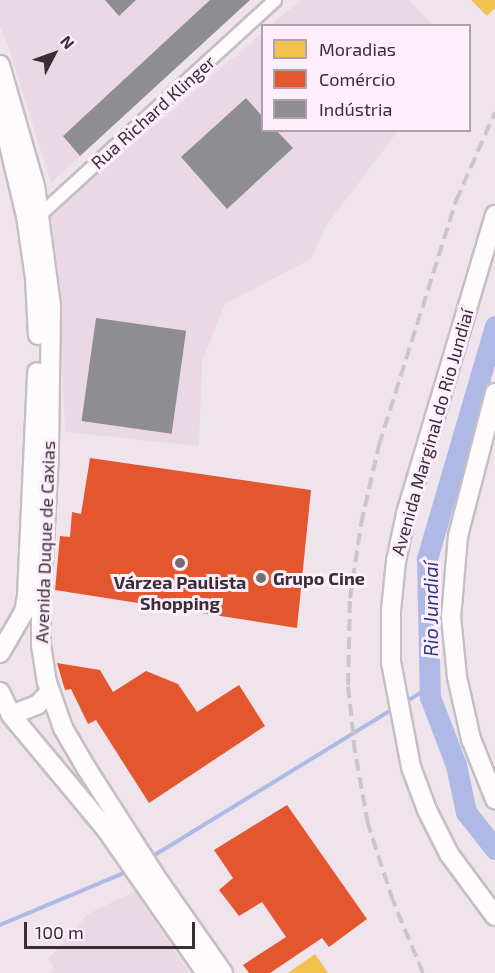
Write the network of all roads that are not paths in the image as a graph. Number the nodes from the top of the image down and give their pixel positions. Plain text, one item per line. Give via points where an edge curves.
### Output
1 (274, 0) edge
2 (0, 65) edge
3 (0, 107) edge
4 (33, 215) junction
5 (495, 215) edge
6 (495, 393) edge
7 (41, 645) junction
8 (4, 647) edge
9 (0, 692) edge
10 (50, 692) junction
11 (5, 715) edge
12 (495, 799) edge
13 (495, 916) edge
14 (206, 973) edge
15 (223, 973) edge

1 - 4 street, Rua Richard Klinger
2 - 4 main road, Avenida Duque de Caxias via 20,131
3 - 4 main road, Avenida Duque de Caxias
4 - 7 main road, Avenida Duque de Caxias via 51,306
4 - 8 main road, Avenida Duque de Caxias via 38,315 27,596 24,612
5 - 13 main road, Avenida Marginal do Rio Jundiaí via 406,514 391,610 391,662 411,767 449,854
6 - 12 main road via 458,536 452,617 457,677 471,739
7 - 8 main road via 20,637
7 - 10 main road, Avenida Duque de Caxias
9 - 11 main road
10 - 11 main road via 37,705
10 - 15 main road, Avenida Duque de Caxias via 63,728 87,769
11 - 14 main road via 106,829

